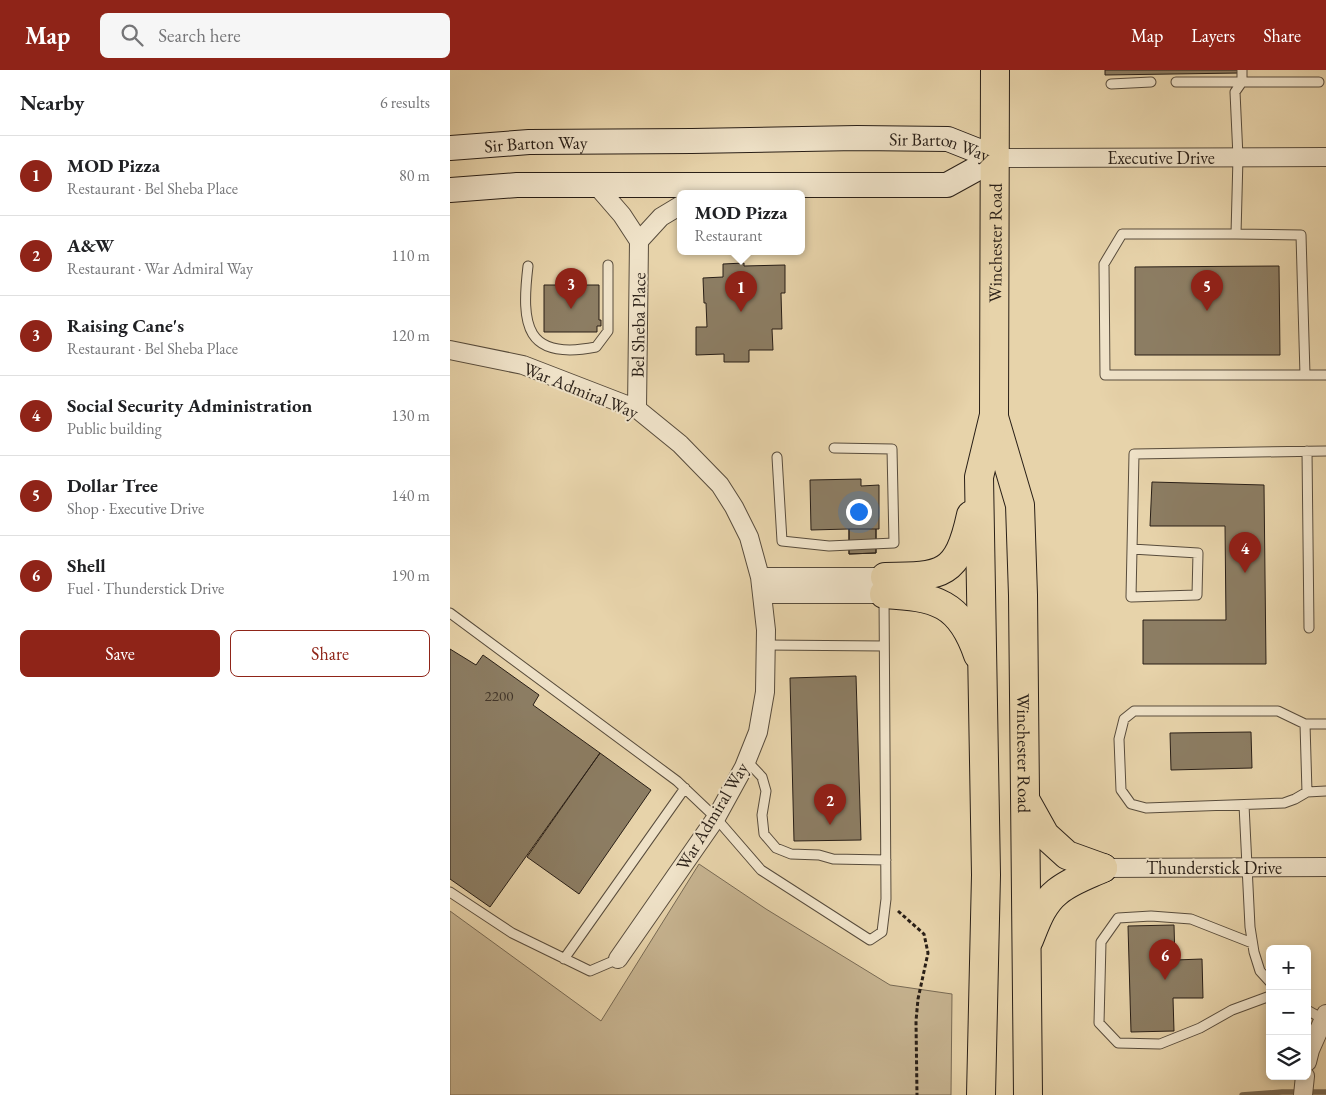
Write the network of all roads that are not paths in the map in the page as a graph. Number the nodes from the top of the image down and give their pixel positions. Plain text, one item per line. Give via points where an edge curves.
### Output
1 (995, 70) edge
2 (1242, 70) edge
3 (1151, 82) dead end
4 (1176, 82) dead end
5 (1242, 82) junction
6 (1319, 82) dead end
7 (1111, 84) dead end
8 (450, 148) edge
9 (1238, 157) junction
10 (1326, 157) edge
11 (996, 158) junction
12 (596, 185) junction
13 (707, 189) edge
14 (450, 190) edge
15 (677, 207) edge
16 (1236, 234) junction
17 (639, 241) junction
18 (528, 266) dead end
19 (608, 266) dead end
20 (450, 350) edge
21 (1305, 375) junction
22 (1326, 375) edge
23 (637, 409) junction
24 (994, 415) junction
25 (834, 448) dead end
26 (1307, 451) junction
27 (1326, 451) edge
28 (777, 457) dead end
29 (979, 477) junction
30 (1132, 549) junction
31 (761, 585) junction
32 (884, 586) junction
33 (450, 613) edge
34 (1309, 628) dead end
35 (766, 645) junction
36 (884, 646) junction
37 (982, 668) junction
38 (1305, 724) junction
39 (1326, 724) edge
40 (747, 761) junction
41 (684, 788) junction
42 (1326, 791) edge
43 (1307, 792) junction
44 (1024, 798) junction
45 (1244, 805) junction
46 (716, 818) junction
47 (886, 860) junction
48 (1326, 867) edge
49 (1103, 868) junction
50 (1246, 868) junction
51 (450, 892) edge
52 (1252, 943) junction
53 (1026, 947) junction
54 (564, 959) junction
55 (618, 959) joint
56 (1266, 978) edge
57 (1266, 997) edge
58 (1311, 1012) edge
59 (1325, 1017) edge
60 (1311, 1048) edge
61 (1305, 1080) edge
62 (981, 1095) edge
63 (1028, 1095) edge
64 (1303, 1095) edge

1 - 11 highway, Winchester Road
2 - 5 lane
3 - 7 lane
4 - 5 lane
5 - 6 lane
5 - 9 lane via 1235,92
8 - 11 main road, Sir Barton Way via 529,142 948,139
9 - 10 street, Executive Drive
9 - 11 street, Executive Drive
9 - 16 lane
11 - 13 main road, Sir Barton Way via 947,185
11 - 24 highway, Winchester Road
12 - 13 main road, Sir Barton Way
12 - 14 main road, Sir Barton Way via 517,185
12 - 17 street
15 - 17 street via 661,217
16 - 21 lane via 1301,235
16 - 21 lane via 1122,234 1104,264 1105,375
17 - 23 street, Bel Sheba Place
18 - 19 lane via 528,328 535,340 549,348 565,351 596,347 608,331
20 - 23 street, War Admiral Way via 524,365
21 - 22 lane
23 - 31 street, War Admiral Way via 680,444 720,485 749,537
24 - 29 highway, Winchester Road
24 - 44 highway, Winchester Road via 1020,505
25 - 28 lane via 892,449 894,543 829,546 782,541
26 - 27 lane
26 - 30 lane via 1134,454
26 - 34 lane
29 - 32 highway via 965,540 957,557 946,568 926,576
29 - 37 highway, Winchester Road
30 - 30 lane via 1131,597 1197,596 1198,553
31 - 32 street
31 - 35 street, War Admiral Way
32 - 36 lane
32 - 37 highway via 944,605 962,621 972,637
33 - 41 lane via 612,731
35 - 36 lane
35 - 40 street, War Admiral Way via 765,692 758,732
36 - 47 lane
37 - 62 highway, Winchester Road via 986,875
38 - 39 lane
38 - 43 lane
38 - 45 lane via 1278,711 1134,711 1124,718 1119,740 1121,790 1131,804 1146,808
40 - 46 street, War Admiral Way
40 - 47 lane via 762,777 766,791 762,815 764,834 776,848 791,854 833,859
41 - 46 lane
41 - 54 lane
42 - 43 lane
43 - 45 lane via 1284,803
44 - 49 highway via 1045,835 1067,855
44 - 53 highway, Winchester Road
45 - 50 lane
46 - 47 lane via 761,870 870,940 882,932
46 - 55 street, War Admiral Way
48 - 50 street, Thunderstick Drive
49 - 50 street, Thunderstick Drive
49 - 53 highway via 1056,892 1039,915
50 - 52 lane
51 - 54 lane, War Admiral Way via 512,933
52 - 56 lane via 1260,971
52 - 57 lane via 1191,919 1118,918 1101,942 1099,1023 1118,1043 1160,1044
53 - 63 highway, Winchester Road
54 - 55 lane, War Admiral Way via 590,971
58 - 59 lane
59 - 60 street
61 - 64 street

